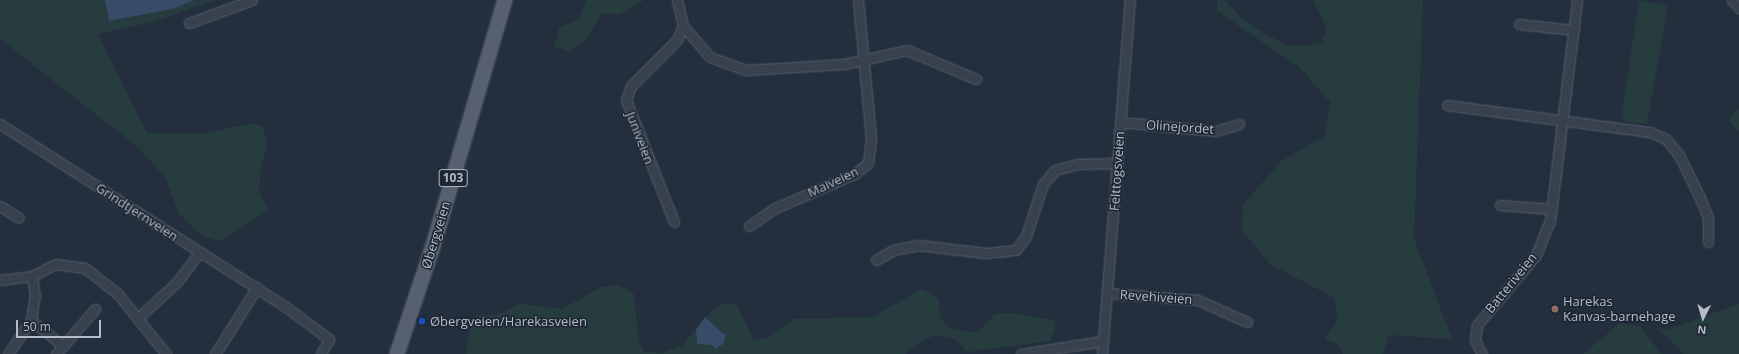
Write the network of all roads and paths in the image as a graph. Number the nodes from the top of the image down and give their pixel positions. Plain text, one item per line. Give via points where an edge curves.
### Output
1 (252, 0) edge
2 (506, 0) edge
3 (677, 0) edge
4 (858, 0) edge
5 (1130, 0) edge
6 (1577, 0) edge
7 (1732, 0) edge
8 (1739, 8) edge
9 (189, 24) dead end
10 (1519, 24) dead end
11 (683, 26) junction
12 (1574, 30) junction
13 (865, 60) junction
14 (976, 79) dead end
15 (1447, 105) dead end
16 (1563, 120) junction
17 (1120, 122) junction
18 (0, 124) edge
19 (1239, 124) dead end
20 (1118, 163) junction
21 (1500, 205) dead end
22 (0, 206) edge
23 (1552, 209) junction
24 (19, 218) dead end
25 (674, 222) dead end
26 (749, 226) dead end
27 (1708, 242) dead end
28 (200, 252) junction
29 (876, 260) dead end
30 (32, 276) junction
31 (0, 280) edge
32 (257, 288) junction
33 (1107, 293) junction
34 (95, 309) dead end
35 (139, 317) junction
36 (31, 320) junction
37 (1247, 322) dead end
38 (1103, 341) junction
39 (63, 346) junction
40 (8, 354) edge
41 (56, 354) edge
42 (166, 354) edge
43 (215, 354) edge
44 (321, 354) edge
45 (397, 354) edge
46 (1021, 354) edge
47 (1102, 354) edge
48 (1482, 354) edge

1 - 9 street
2 - 45 main road, Øbergveien / 103 via 433,246
3 - 11 street
4 - 13 street, Maiveien
5 - 17 street, Felttogsveien
6 - 12 street, Batteriveien
7 - 8 street
10 - 12 street
11 - 13 street via 710,57 739,69
11 - 25 street, Juniveien via 677,40 631,86 626,100
12 - 16 street, Batteriveien
13 - 14 street via 907,50
13 - 26 street, Maiveien via 871,148 868,163 856,173 773,209
15 - 16 street
16 - 23 street, Batteriveien
16 - 27 street via 1650,132 1669,142 1679,155 1708,217
17 - 19 street, Olinejordet via 1216,130
17 - 20 street, Felttogsveien
18 - 28 street, Grindtjernveien
20 - 29 street via 1077,164 1055,170 1043,184 1026,236 1016,250 986,254 918,244 893,250
20 - 33 street, Felttogsveien
21 - 23 street
22 - 24 street
23 - 48 street, Batteriveien via 1536,255 1477,325 1475,341
28 - 32 street, Grindtjernveien
28 - 35 street via 177,282
30 - 31 street
30 - 35 street via 56,264 85,268 103,280
30 - 36 street via 36,296
32 - 43 street
32 - 44 street, Grindtjernveien via 329,339
33 - 37 street, Revehiveien via 1198,300
33 - 38 street, Felttogsveien
34 - 39 street
35 - 42 street
36 - 39 street
36 - 40 street
38 - 46 street
38 - 47 street, Felttogsveien
39 - 41 street

